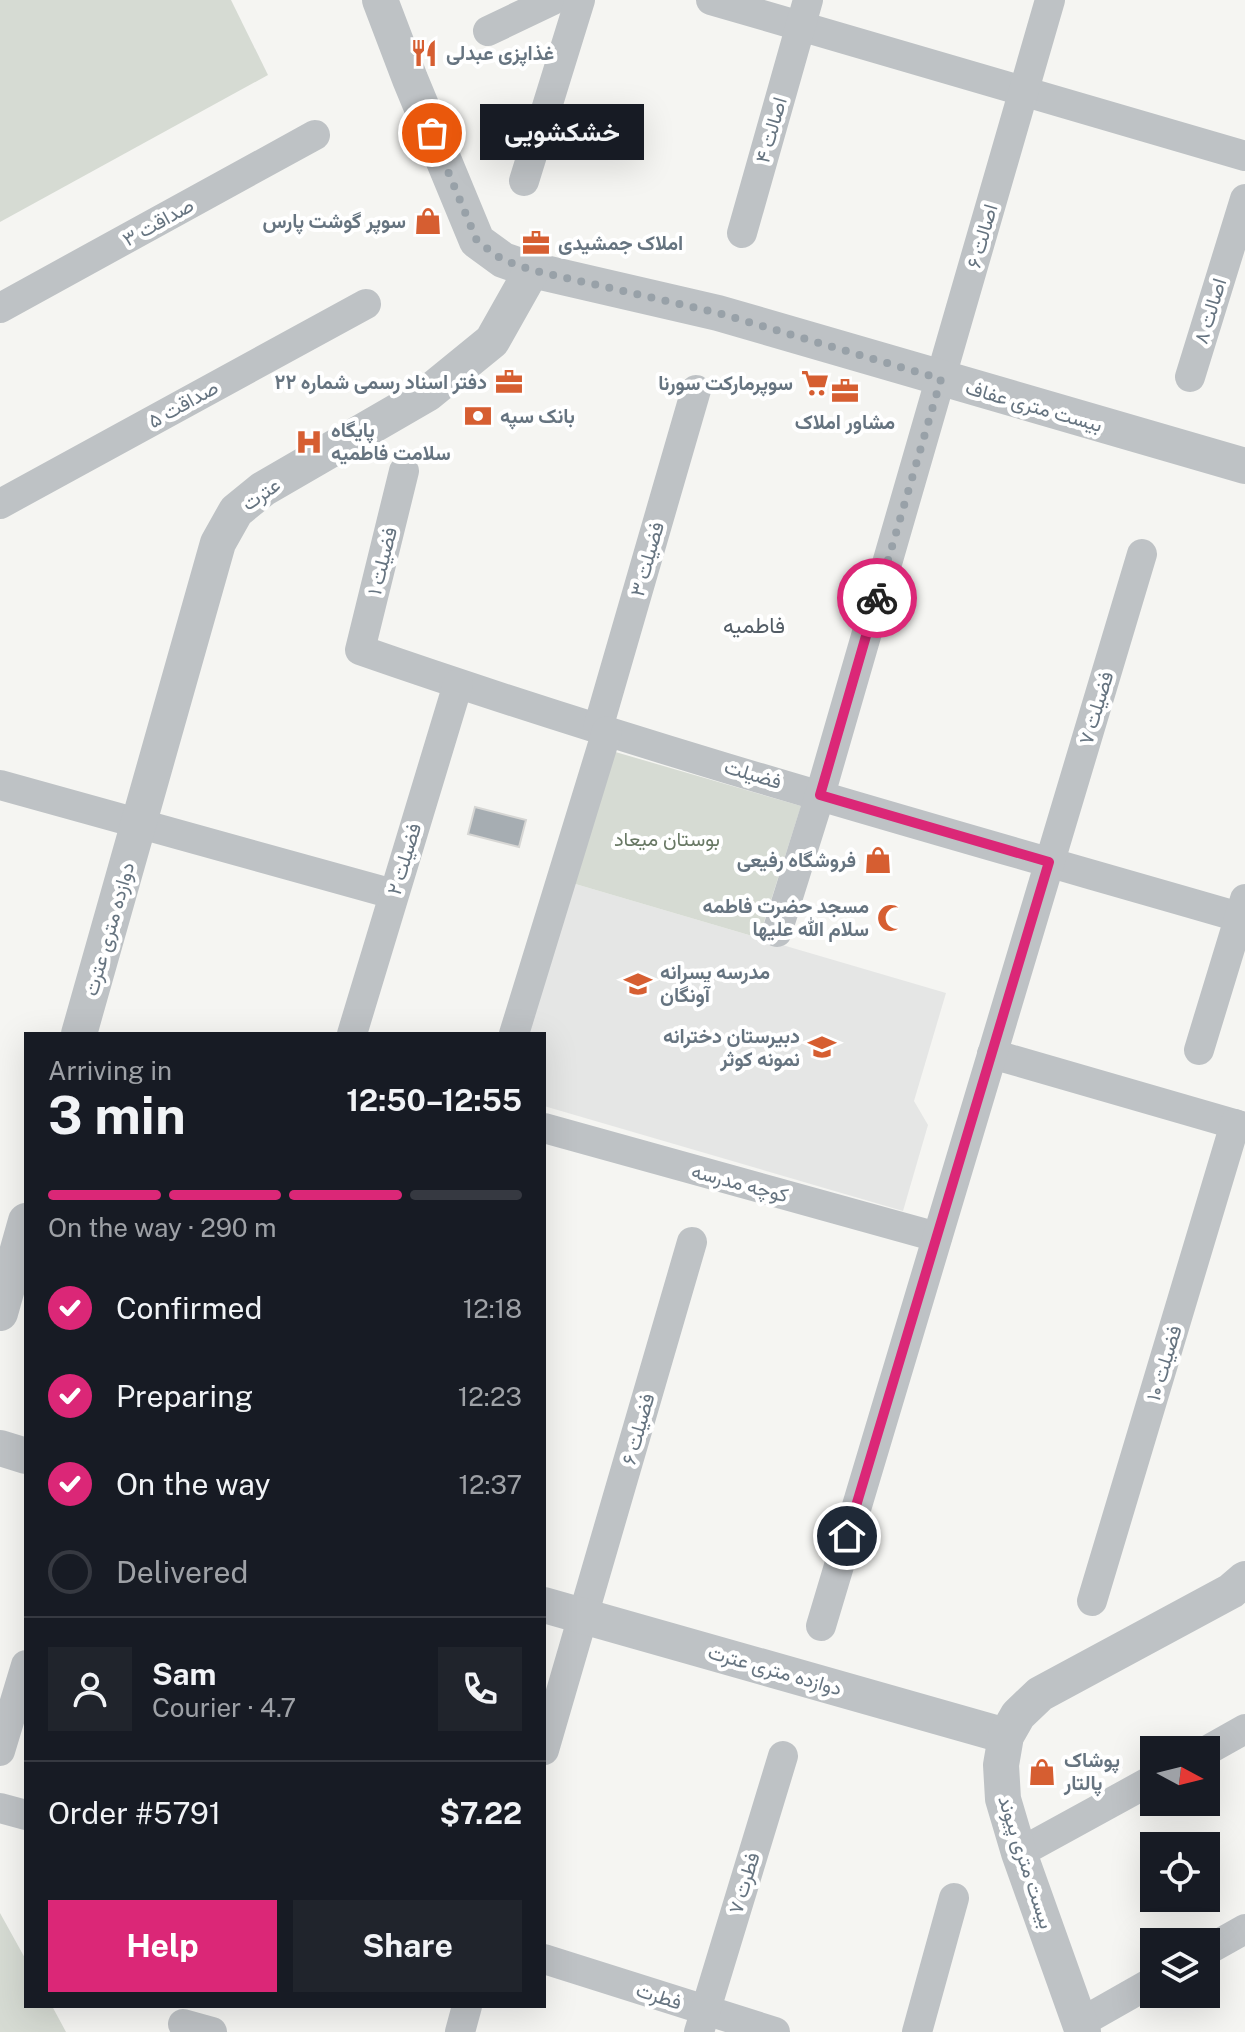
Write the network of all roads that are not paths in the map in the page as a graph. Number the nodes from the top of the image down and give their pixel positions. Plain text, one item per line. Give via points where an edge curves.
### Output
1 (380, 0) edge
2 (553, 0) edge
3 (580, 0) edge
4 (711, 0) edge
5 (1050, 0) edge
6 (805, 13) edge
7 (488, 31) dead end
8 (1023, 93) junction
9 (315, 135) dead end
10 (1245, 156) edge
11 (524, 181) dead end
12 (1245, 199) edge
13 (742, 233) dead end
14 (532, 270) junction
15 (366, 304) dead end
16 (0, 308) edge
17 (1190, 377) dead end
18 (941, 379) junction
19 (696, 390) dead end
20 (1245, 466) edge
21 (404, 471) dead end
22 (0, 504) edge
23 (1142, 554) dead end
24 (360, 650) joint
25 (458, 684) junction
26 (602, 729) junction
27 (0, 785) edge
28 (820, 795) junction
29 (138, 825) junction
30 (1049, 862) junction
31 (393, 894) junction
32 (1242, 907) edge
33 (777, 932) dead end
34 (80, 1032) edge
35 (353, 1032) edge
36 (515, 1032) edge
37 (1199, 1050) dead end
38 (992, 1054) junction
39 (1240, 1125) edge
40 (546, 1129) edge
41 (24, 1228) edge
42 (937, 1237) junction
43 (692, 1242) dead end
44 (0, 1313) edge
45 (0, 1448) edge
46 (24, 1455) edge
47 (1245, 1579) edge
48 (1092, 1601) dead end
49 (546, 1606) edge
50 (584, 1616) junction
51 (821, 1626) dead end
52 (24, 1672) edge
53 (1245, 1729) edge
54 (1006, 1736) junction
55 (546, 1743) edge
56 (1220, 1743) edge
57 (0, 1751) edge
58 (783, 1756) dead end
59 (1140, 1787) edge
60 (0, 1808) edge
61 (24, 1814) edge
62 (1019, 1853) junction
63 (954, 1898) dead end
64 (1245, 1929) edge
65 (1220, 1943) edge
66 (546, 1960) edge
67 (1140, 1990) edge
68 (466, 2008) edge
69 (184, 2021) edge
70 (702, 2021) edge
71 (1082, 2027) edge
72 (212, 2032) edge
73 (460, 2032) edge
74 (775, 2032) edge
75 (917, 2032) edge

1 - 14 street, بیست متری عفاف via 477,241 503,260
2 - 7 street
3 - 11 street
4 - 6 street
5 - 8 street, اصالت ۶
6 - 8 street
6 - 13 street, اصالت ۴
8 - 10 street
8 - 18 street, اصالت ۶
9 - 16 street, صداقت ۳
12 - 17 street, اصالت ۸
14 - 18 street, بیست متری عفاف via 718,313
14 - 29 street, عترت via 492,341 427,394 263,489 236,511 218,543
15 - 22 street, صداقت ۵
18 - 20 street, بیست متری عفاف
18 - 28 street, اصالت ۶
19 - 26 street, فضیلت ۳
21 - 24 street, فضیلت ۱
23 - 30 street, فضیلت ۷
24 - 25 street, فضیلت
25 - 26 street, فضیلت
25 - 31 street, فضیلت ۲
26 - 28 street, فضیلت
26 - 36 street, فضیلت ۳
27 - 29 street
28 - 30 street, فضیلت
28 - 33 street, اصالت ۶
29 - 31 street
29 - 34 street, دوازده متری عترت
30 - 32 street, فضیلت
30 - 38 street, فضیلت ۷
31 - 35 street, فضیلت ۲
32 - 37 street
38 - 39 street
38 - 42 street, فضیلت ۷
39 - 48 street, فضیلت ۱۰
40 - 42 street, کوچه مدرسه
41 - 44 street
42 - 51 street, فضیلت ۷
43 - 50 street, فضیلت ۶
45 - 46 street
47 - 54 street, بیست متری پیوند via 1040,1694
49 - 50 street, دوازده متری عترت
50 - 54 street, دوازده متری عترت
50 - 55 street, فضیلت ۶
52 - 57 street
53 - 56 street
54 - 62 street, بیست متری پیوند via 1003,1799
58 - 70 street, فطرت ۷
59 - 62 street
60 - 61 street
62 - 71 street, بیست متری پیوند
63 - 75 street
64 - 65 street
66 - 70 street, فطرت
67 - 71 street
68 - 73 street
69 - 72 street
70 - 74 street, فطرت

